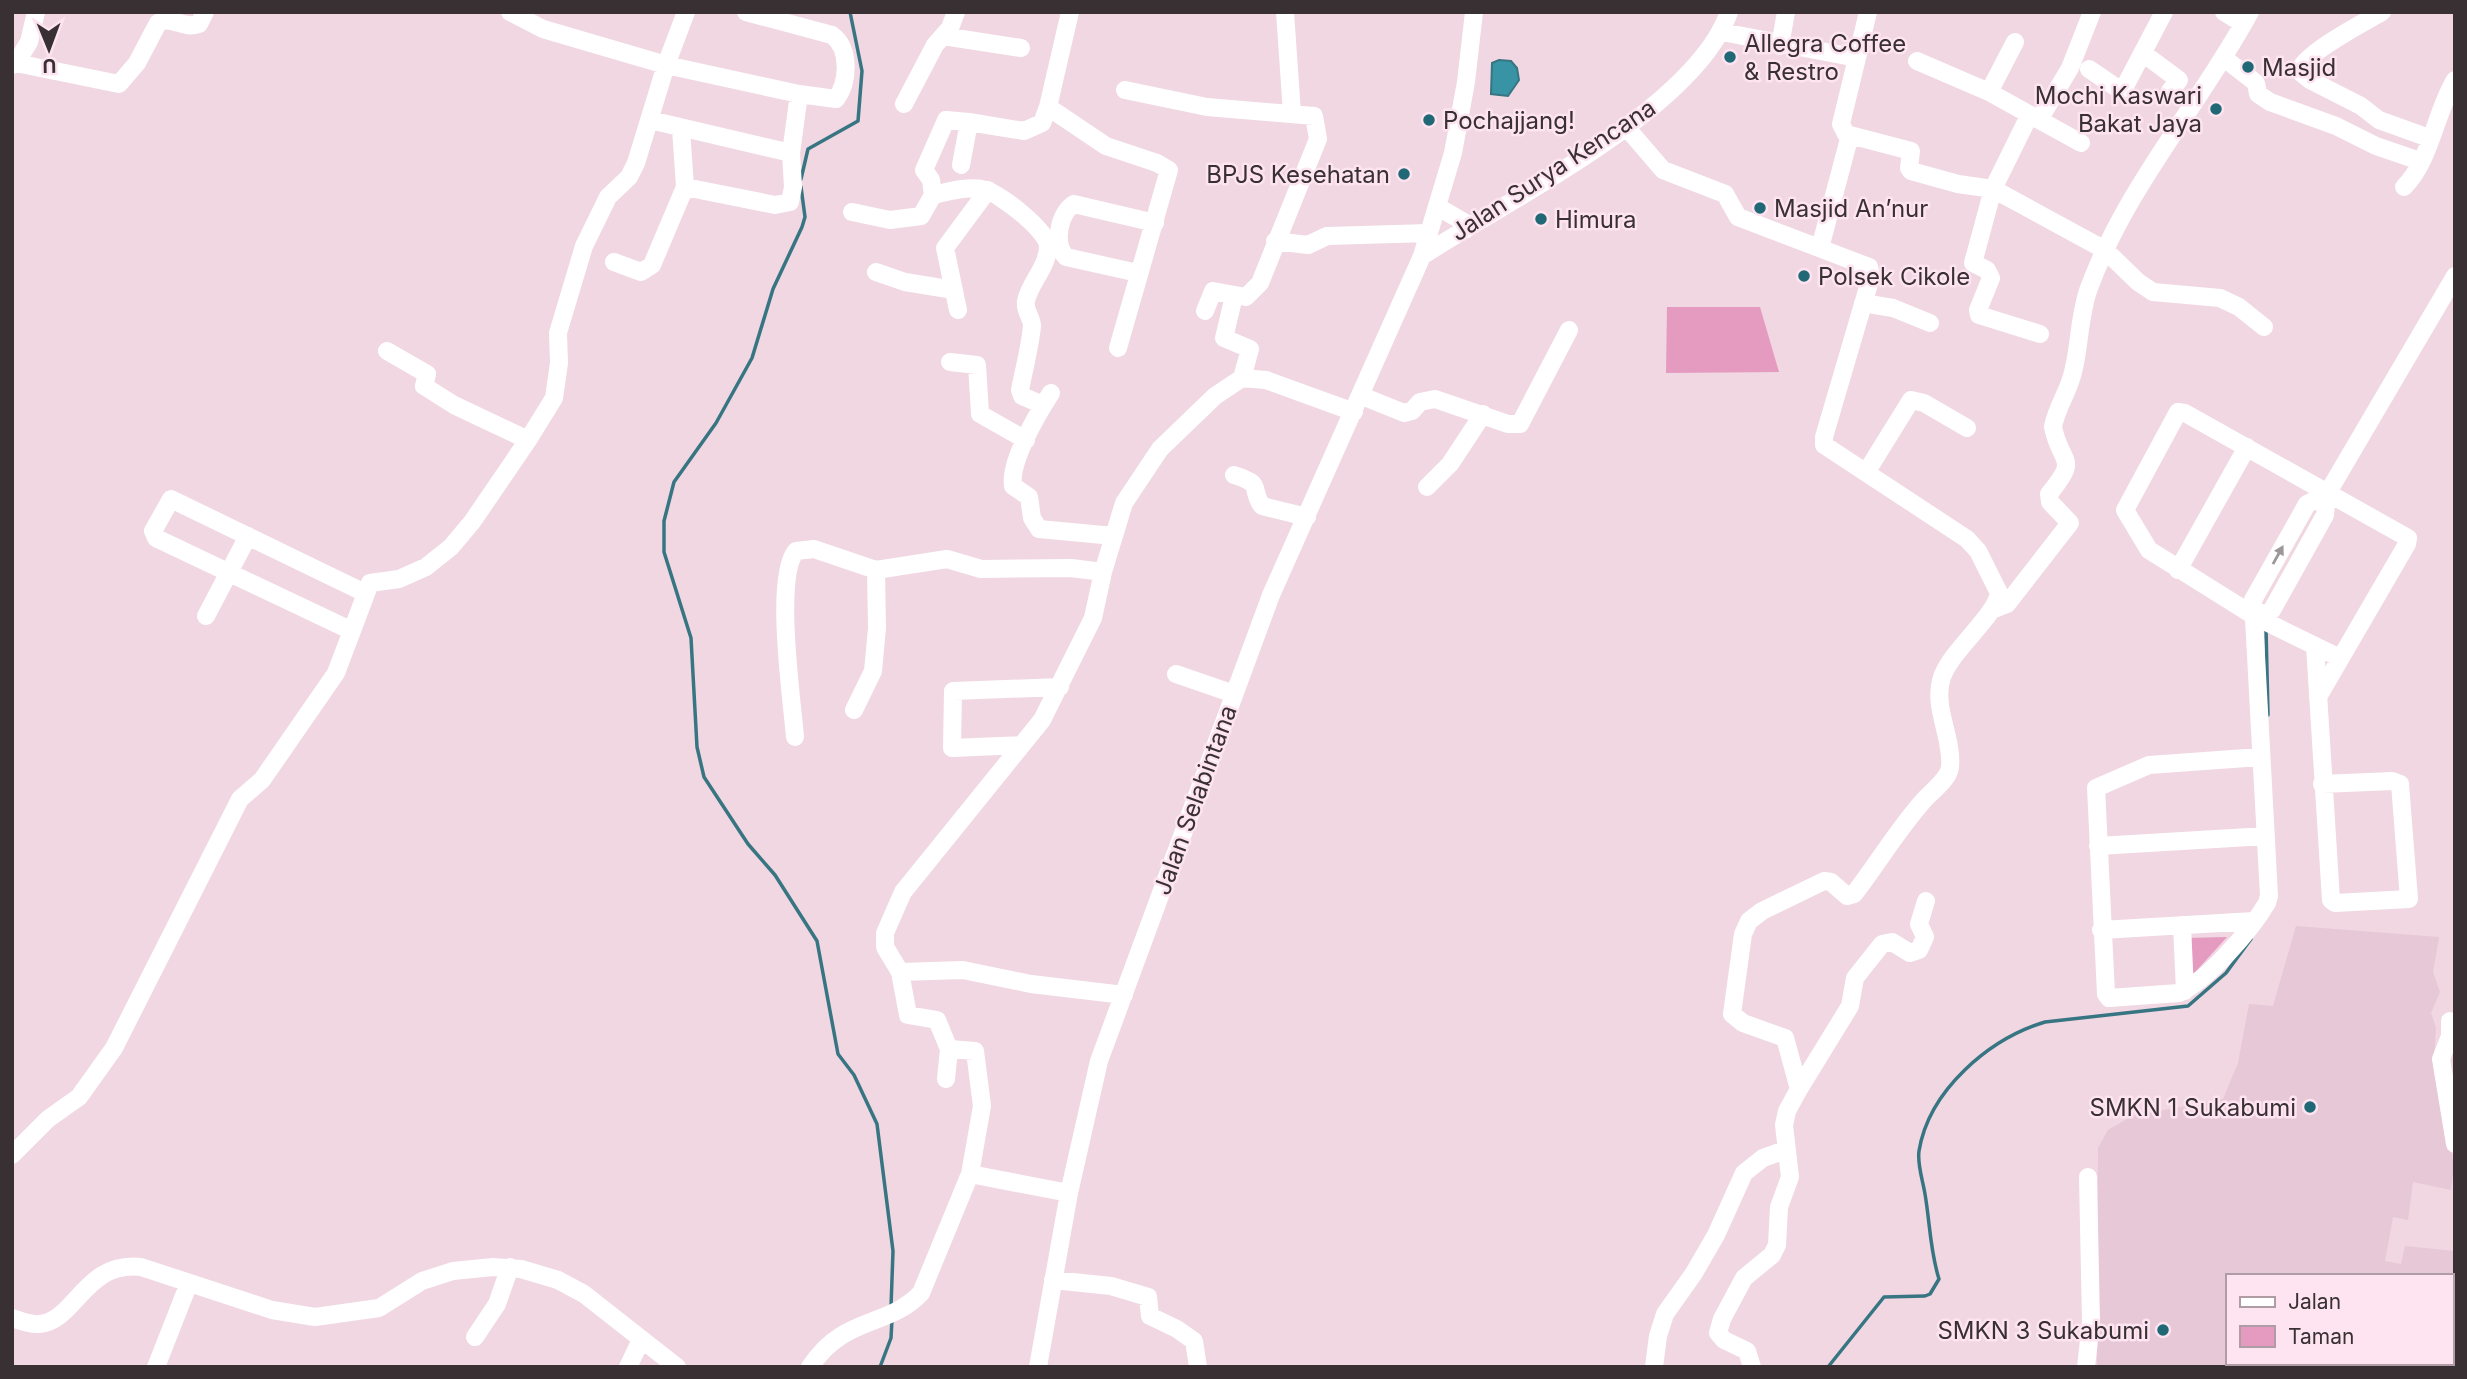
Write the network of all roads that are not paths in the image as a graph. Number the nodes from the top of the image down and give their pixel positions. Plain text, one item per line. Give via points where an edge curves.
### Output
1 (36, 12) edge
2 (205, 12) edge
3 (510, 12) edge
4 (686, 12) edge
5 (746, 12) edge
6 (956, 12) edge
7 (1070, 12) edge
8 (1285, 12) edge
9 (1474, 12) edge
10 (1729, 12) edge
11 (1786, 12) edge
12 (1868, 12) edge
13 (2092, 12) edge
14 (2164, 12) edge
15 (2224, 12) edge
16 (2382, 12) edge
17 (2246, 18) edge
18 (1722, 32) junction
19 (943, 36) junction
20 (2015, 43) dead end
21 (1780, 46) junction
22 (1021, 48) dead end
23 (2144, 54) junction
24 (1857, 58) junction
25 (2224, 58) junction
26 (1916, 61) dead end
27 (14, 64) edge
28 (666, 65) junction
29 (2089, 69) dead end
30 (2179, 80) dead end
31 (2455, 80) edge
32 (1125, 90) dead end
33 (1989, 92) junction
34 (799, 94) junction
35 (904, 104) dead end
36 (1048, 107) junction
37 (1292, 113) junction
38 (2034, 118) junction
39 (650, 120) junction
40 (969, 122) junction
41 (1626, 127) junction
42 (681, 129) junction
43 (1850, 135) junction
44 (2429, 138) junction
45 (2081, 143) dead end
46 (791, 153) junction
47 (2420, 161) junction
48 (961, 165) dead end
49 (685, 187) junction
50 (2404, 187) dead end
51 (1993, 189) junction
52 (988, 190) junction
53 (933, 195) junction
54 (1438, 207) junction
55 (852, 212) dead end
56 (1155, 223) junction
57 (1469, 225) junction
58 (1429, 233) junction
59 (1275, 241) junction
60 (1820, 248) junction
61 (2105, 250) junction
62 (1422, 256) junction
63 (614, 262) dead end
64 (876, 272) dead end
65 (1139, 273) junction
66 (2455, 276) edge
67 (954, 290) junction
68 (1234, 296) junction
69 (1863, 303) junction
70 (958, 310) dead end
71 (1205, 311) dead end
72 (1930, 323) dead end
73 (2264, 327) dead end
74 (1569, 330) dead end
75 (2040, 334) dead end
76 (1118, 348) dead end
77 (387, 351) dead end
78 (950, 362) dead end
79 (1242, 378) junction
80 (1358, 404) junction
81 (1483, 414) junction
82 (1968, 428) dead end
83 (528, 440) junction
84 (1026, 440) junction
85 (2247, 447) junction
86 (1867, 471) junction
87 (1234, 475) dead end
88 (1427, 487) dead end
89 (2327, 494) junction
90 (1307, 517) junction
91 (248, 536) junction
92 (1114, 537) junction
93 (2178, 569) junction
94 (876, 570) junction
95 (229, 572) junction
96 (1103, 572) junction
97 (365, 593) junction
98 (1989, 611) junction
99 (206, 615) dead end
100 (2256, 617) junction
101 (350, 631) junction
102 (2315, 646) junction
103 (2340, 658) junction
104 (1176, 674) dead end
105 (1060, 687) junction
106 (1234, 694) junction
107 (2318, 698) junction
108 (853, 710) dead end
109 (795, 737) dead end
110 (1022, 745) junction
111 (2260, 757) junction
112 (2322, 784) junction
113 (2266, 836) junction
114 (2098, 845) junction
115 (1926, 901) dead end
116 (2254, 921) junction
117 (2182, 925) junction
118 (2101, 930) junction
119 (900, 972) junction
120 (2185, 990) junction
121 (1124, 995) junction
122 (2451, 1021) dead end
123 (949, 1049) junction
124 (946, 1079) dead end
125 (2449, 1085) edge
126 (1799, 1089) junction
127 (2455, 1144) edge
128 (1785, 1150) junction
129 (12, 1155) edge
130 (970, 1174) junction
131 (2088, 1177) dead end
132 (1069, 1193) junction
133 (510, 1267) junction
134 (1053, 1280) junction
135 (189, 1283) junction
136 (12, 1318) edge
137 (475, 1337) dead end
138 (641, 1340) junction
139 (156, 1367) edge
140 (628, 1367) edge
141 (677, 1367) edge
142 (810, 1367) edge
143 (1038, 1367) edge
144 (1198, 1367) edge
145 (1654, 1367) edge
146 (1752, 1367) edge
147 (2086, 1367) edge

1 - 27 street via 29,41
2 - 27 street via 192,27 169,20 158,23 137,63 119,84
3 - 28 street via 543,29
4 - 28 street
5 - 34 street via 839,40 845,57 839,94 831,99
6 - 19 street
7 - 36 street
8 - 37 street
9 - 54 street, Jalan Selabintana via 1459,121
10 - 18 street, Jalan Surya Kencana
11 - 21 street
12 - 24 street
13 - 38 street via 2070,68
14 - 23 street
15 - 17 street
16 - 44 street via 2319,52 2299,71 2379,120
17 - 25 street
18 - 21 street
18 - 41 street, Jalan Surya Kencana via 1677,86
19 - 22 street
19 - 35 street
20 - 33 street
21 - 24 street
23 - 29 street via 2120,90
23 - 30 street
24 - 43 street via 1841,124
25 - 47 street via 2256,83 2258,94 2270,102
25 - 61 street via 2172,134
26 - 33 street
28 - 34 street
28 - 39 street
31 - 44 street
32 - 37 street via 1207,107
33 - 38 street
34 - 46 street
36 - 40 street via 1042,123 1024,131
36 - 56 street via 1106,146 1166,167 1169,174
37 - 59 street via 1314,116 1318,139
38 - 45 street
38 - 51 street
39 - 42 street
39 - 83 street via 629,177 608,197 584,246 558,333 554,398
40 - 48 street
40 - 53 street via 946,120 925,167
41 - 57 street, Jalan Surya Kencana
41 - 60 street via 1663,170 1725,194 1744,220
42 - 46 street
42 - 49 street
43 - 51 street via 1911,151 1912,171
43 - 60 street
44 - 47 street
46 - 49 street via 792,198 787,204
47 - 50 street
49 - 63 street via 648,271
51 - 61 street
51 - 75 street via 1974,259 1991,278 1978,313
52 - 53 street
52 - 67 street via 945,248
52 - 84 street via 1039,229 1047,243 1044,264 1027,299 1032,325 1020,390 1022,396 1047,399
53 - 55 street via 921,216 890,220
54 - 57 street
54 - 58 street, Jalan Selabintana
56 - 65 street
56 - 65 street via 1081,204 1068,208 1061,225 1059,247 1066,257
57 - 62 street, Jalan Surya Kencana
58 - 59 street via 1327,236 1308,246
58 - 62 street, Jalan Selabintana
59 - 68 street via 1256,289
60 - 69 street via 1869,267 1871,277
61 - 73 street via 2153,292 2220,298
61 - 98 street via 2087,292 2073,375 2053,427 2067,465 2049,494 2050,502 2070,523 2007,604
62 - 80 street, Jalan Selabintana
64 - 67 street
65 - 76 street
66 - 89 street
67 - 70 street
68 - 71 street via 1211,292
68 - 79 street via 1224,338 1250,349
69 - 72 street via 1894,308
69 - 86 street via 1823,441 1829,450
74 - 81 street via 1520,424
77 - 83 street via 427,374 424,386 441,398
78 - 84 street via 975,364 980,414
79 - 80 street
79 - 92 street via 1215,396 1160,449 1124,503
80 - 81 street via 1404,413 1435,399
80 - 90 street, Jalan Selabintana
81 - 88 street via 1450,464
82 - 86 street via 1911,400
83 - 97 street via 451,547 426,567 399,579 370,583
84 - 92 street via 1013,484 1029,497 1035,525 1046,531
85 - 89 street
85 - 93 street
85 - 93 street via 2178,412 2125,510 2146,548
86 - 98 street via 1973,545 1999,593
87 - 90 street via 1251,480 1262,506
89 - 100 street via 2325,515 2272,610
89 - 103 street via 2407,538
90 - 106 street, Jalan Selabintana
91 - 95 street
91 - 95 street via 174,500 165,505 153,537
91 - 97 street
92 - 96 street
93 - 100 street
94 - 96 street via 947,559 981,569
94 - 108 street via 873,671
94 - 109 street via 814,549 796,551 790,559 786,601
95 - 99 street
95 - 101 street
96 - 105 street via 1093,618
97 - 101 street
98 - 126 street via 1942,678 1940,710 1948,773 1900,829 1854,894 1847,896 1824,881 1762,911 1746,927 1732,1014 1743,1023 1788,1040
100 - 102 street
100 - 111 street
101 - 129 street via 329,684 261,780 240,799 114,1048 79,1097 48,1119
102 - 103 street
102 - 107 street
103 - 107 street
104 - 106 street
105 - 110 street
105 - 110 street via 953,691 952,748
106 - 121 street, Jalan Selabintana
107 - 112 street
110 - 119 street via 903,892 885,933 885,947
111 - 113 street
111 - 114 street via 2160,763 2098,786
112 - 112 street via 2332,901 2409,899 2400,784
113 - 114 street
113 - 116 street via 2269,896
114 - 118 street
115 - 126 street via 1919,924 1925,936 1919,950 1910,953 1892,942 1882,944 1855,978 1850,1006
116 - 117 street
116 - 120 street via 2206,974
117 - 118 street
117 - 120 street
118 - 120 street via 2109,998
119 - 121 street via 963,970
119 - 123 street via 908,1015 937,1020
121 - 132 street, Jalan Selabintana via 1099,1061
122 - 125 street via 2441,1059
123 - 124 street
123 - 130 street via 976,1053 982,1106
125 - 127 street
126 - 128 street via 1786,1117
128 - 145 street via 1744,1173 1695,1273 1665,1314
128 - 146 street via 1790,1177 1779,1207 1777,1245 1772,1255 1744,1278 1718,1333 1747,1351
130 - 132 street
130 - 142 street via 921,1293 840,1334
131 - 147 street via 2091,1322
132 - 134 street, Jalan Selabintana
133 - 135 street via 436,1276 379,1308 315,1317 272,1310
133 - 137 street via 497,1304
133 - 138 street via 584,1294
134 - 143 street, Jalan Selabintana
134 - 144 street via 1111,1286 1148,1297 1150,1316 1194,1341
135 - 136 street via 141,1267 115,1267 49,1322 32,1324
135 - 139 street
138 - 140 street
138 - 141 street

